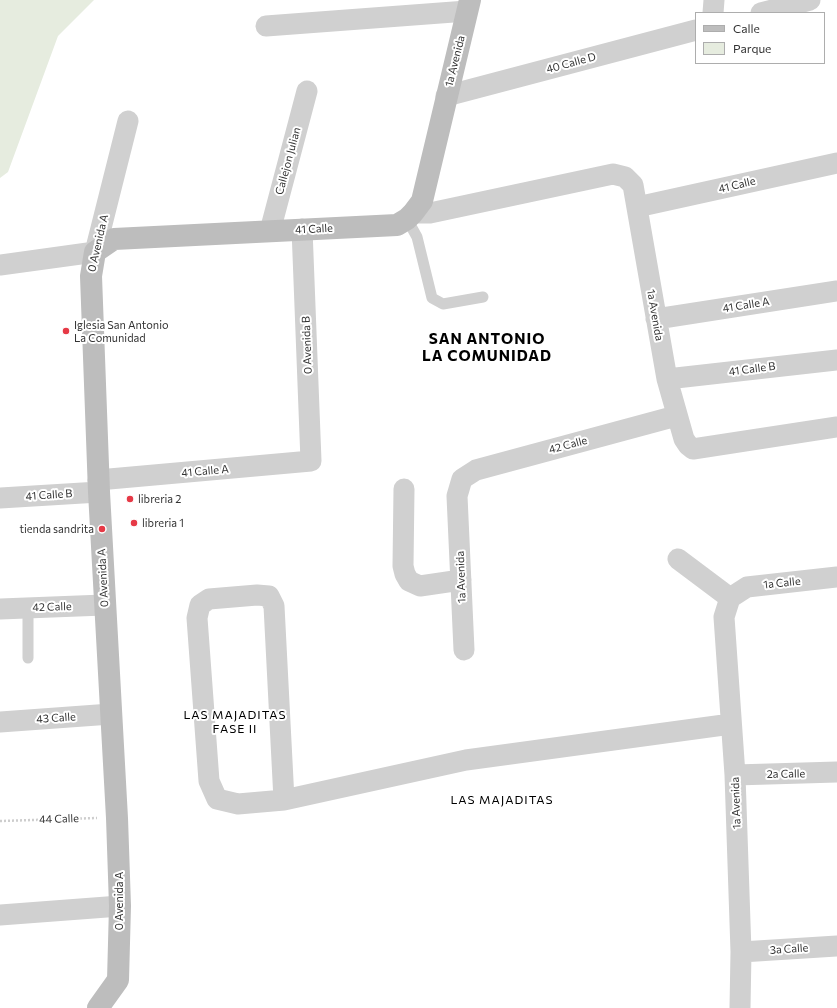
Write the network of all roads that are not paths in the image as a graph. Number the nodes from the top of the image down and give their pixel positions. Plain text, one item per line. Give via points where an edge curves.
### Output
1 (714, 0) edge
2 (810, 0) edge
3 (469, 6) edge
4 (713, 12) edge
5 (765, 12) edge
6 (266, 26) dead end
7 (695, 30) edge
8 (307, 91) dead end
9 (446, 96) junction
10 (128, 121) dead end
11 (837, 163) edge
12 (625, 177) joint
13 (637, 207) junction
14 (410, 216) junction
15 (302, 229) junction
16 (270, 231) junction
17 (95, 252) junction
18 (0, 265) edge
19 (837, 291) edge
20 (482, 297) dead end
21 (656, 319) junction
22 (837, 360) edge
23 (667, 379) junction
24 (676, 416) junction
25 (837, 428) edge
26 (311, 461) joint
27 (462, 480) joint
28 (99, 486) junction
29 (404, 489) dead end
30 (0, 498) edge
31 (678, 559) dead end
32 (837, 577) edge
33 (461, 580) junction
34 (730, 598) junction
35 (104, 605) junction
36 (28, 608) junction
37 (0, 609) edge
38 (464, 650) dead end
39 (28, 658) dead end
40 (111, 714) junction
41 (0, 722) edge
42 (731, 724) junction
43 (837, 772) edge
44 (735, 775) junction
45 (284, 800) junction
46 (120, 906) junction
47 (0, 915) edge
48 (837, 946) edge
49 (741, 952) junction
50 (98, 1008) edge
51 (740, 1008) edge

1 - 4 street
2 - 5 street
3 - 6 street
3 - 9 street, 1a Avenida
7 - 9 street, 40 Calle D
8 - 16 street, Callejon Julian
9 - 14 street, 1a Avenida via 422,201
10 - 17 street, 0 Avenida A
11 - 13 street, 41 Calle
12 - 13 street, 1a Avenida via 633,185
12 - 14 street, 41 Calle via 613,174 430,214
13 - 21 street, 1a Avenida
14 - 15 street, 41 Calle via 397,225
14 - 20 lane via 432,298 444,304
15 - 16 street, 41 Calle
15 - 26 street, 0 Avenida B
16 - 17 street, 41 Calle via 114,239
17 - 18 street, 41 Calle
17 - 28 street, 0 Avenida A via 90,276
19 - 21 street, 41 Calle A
21 - 23 street, 1a Avenida
22 - 23 street, 41 Calle B
23 - 24 street, 1a Avenida
24 - 25 street, 1a Avenida via 684,440 693,449
24 - 27 street, 42 Calle via 476,470
26 - 28 street, 41 Calle A
27 - 33 street, 1a Avenida via 458,496
28 - 30 street, 41 Calle B
28 - 35 street, 0 Avenida A
29 - 33 street via 403,566 409,581 420,586
31 - 34 street
32 - 34 street, 1a Calle via 747,587
33 - 38 street, 1a Avenida
34 - 42 street, 1a Avenida via 724,617
35 - 36 street, 42 Calle
35 - 40 street, 0 Avenida A
36 - 37 street, 42 Calle
36 - 39 lane
40 - 41 street, 43 Calle
40 - 46 street, 0 Avenida A
42 - 44 street, 1a Avenida
42 - 45 street via 466,760
43 - 44 street, 2a Calle
44 - 49 street, 1a Avenida
45 - 45 street via 274,606 269,596 210,599 200,605 197,618 209,781 217,799 238,804
46 - 47 street
46 - 50 street, 0 Avenida A via 118,980
48 - 49 street, 3a Calle
49 - 51 street, 1a Avenida

